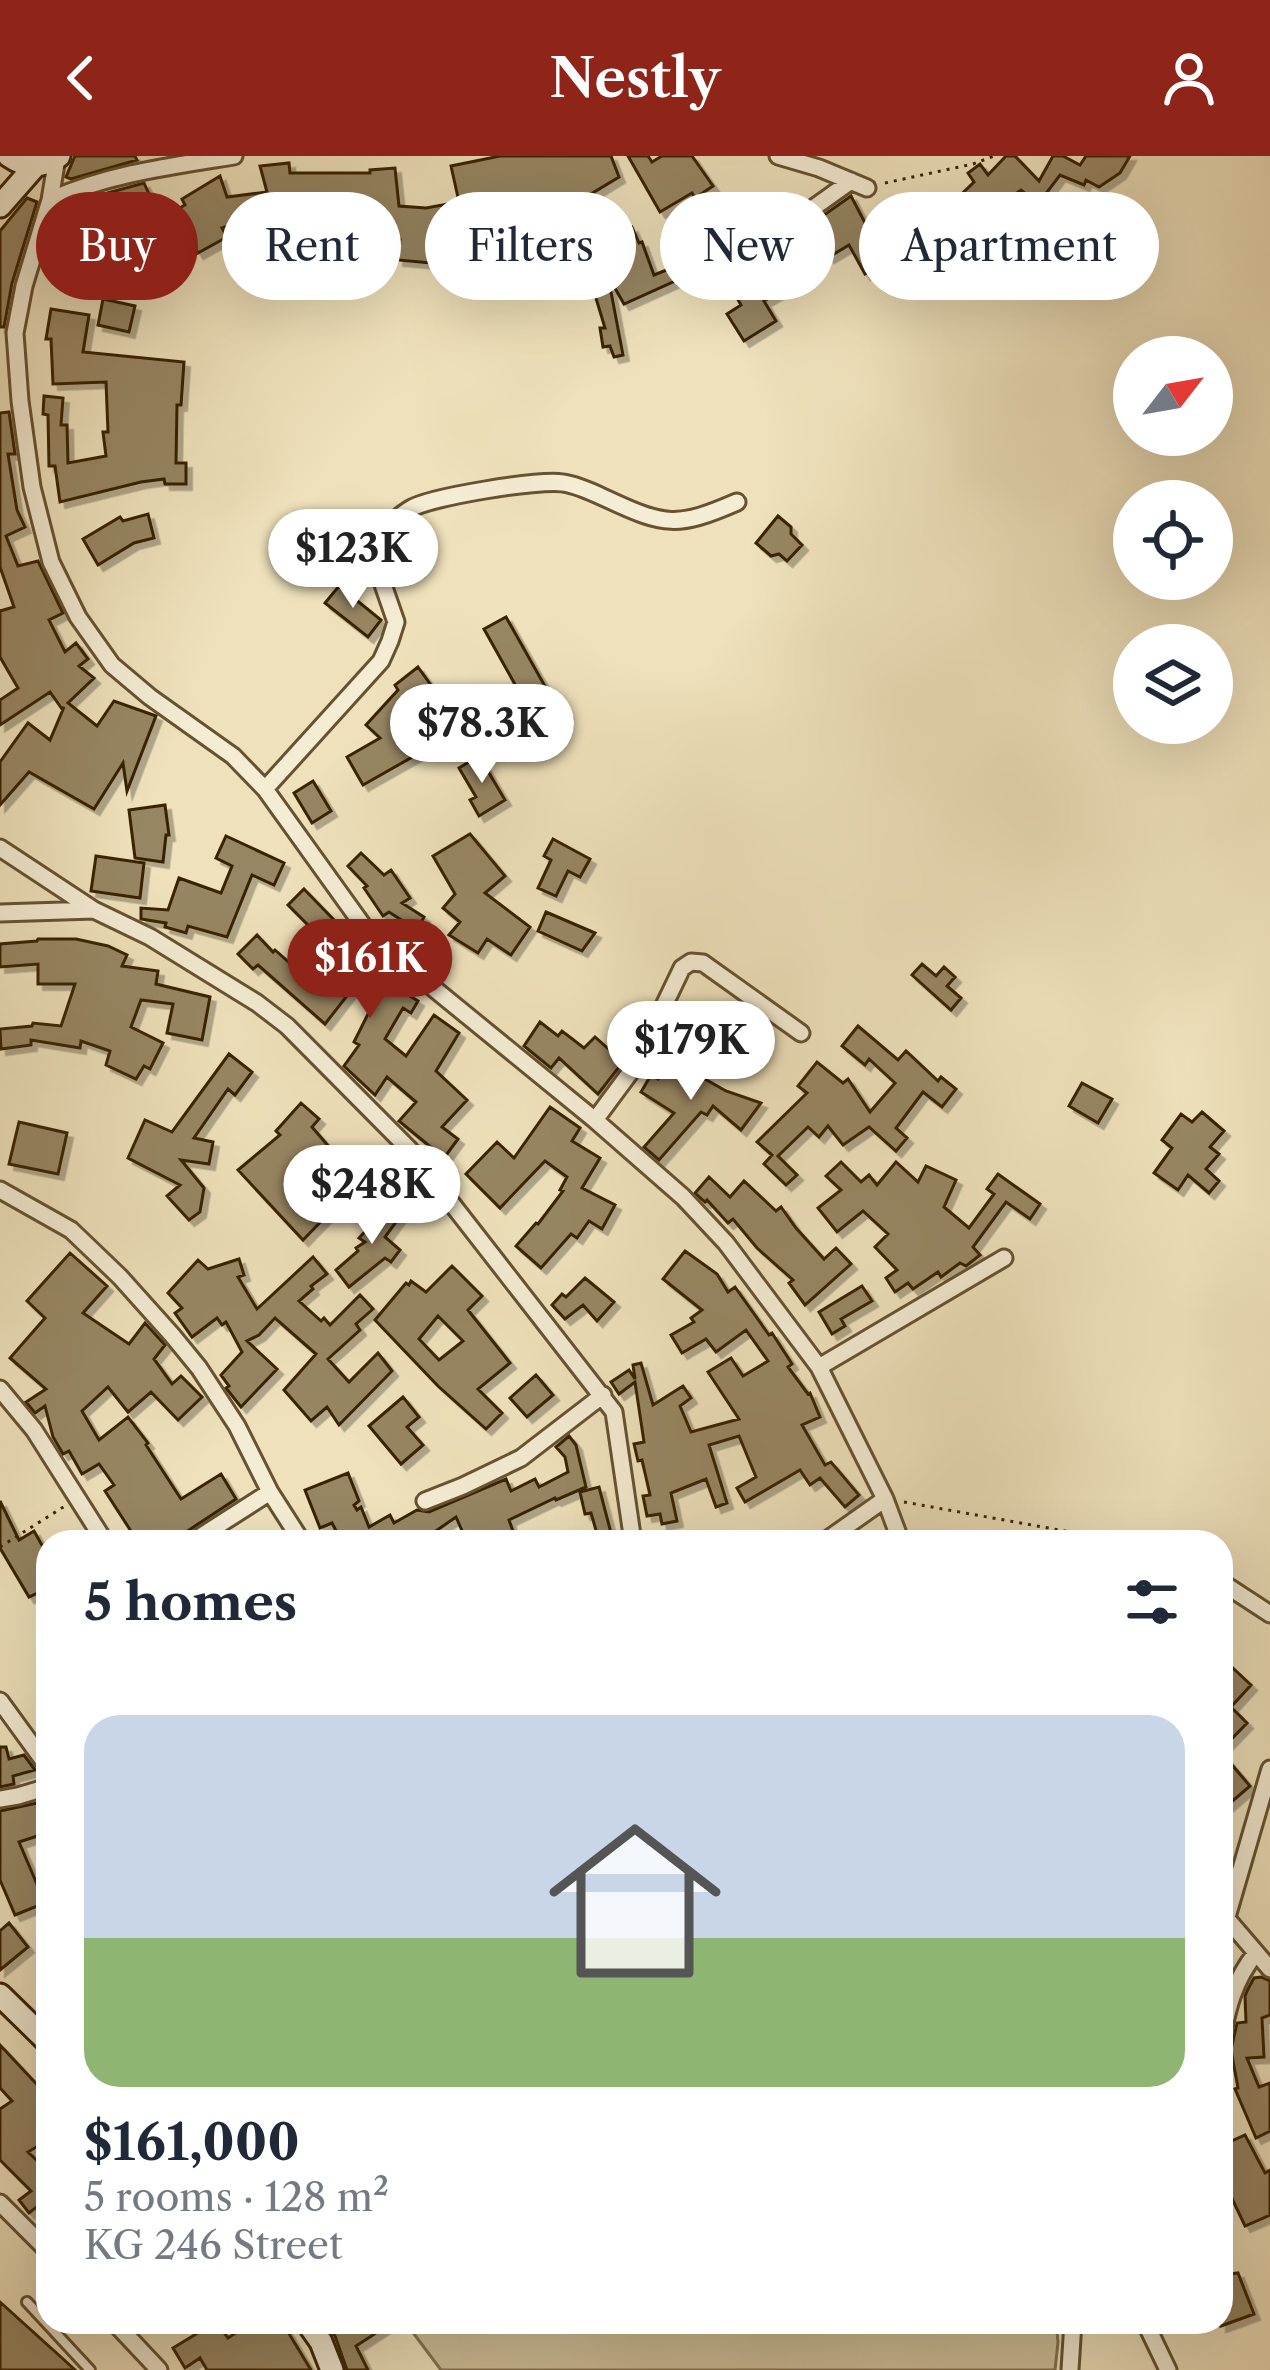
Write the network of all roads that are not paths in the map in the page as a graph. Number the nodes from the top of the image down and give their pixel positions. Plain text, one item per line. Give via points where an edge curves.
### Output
1 (234, 156) edge
2 (778, 156) edge
3 (11, 158) edge
4 (50, 160) edge
5 (0, 186) edge
6 (50, 192) edge
7 (67, 192) edge
8 (835, 199) edge
9 (0, 206) edge
10 (36, 246) edge
11 (737, 502) dead end
12 (265, 789) junction
13 (0, 848) edge
14 (94, 910) junction
15 (0, 914) edge
16 (801, 1033) dead end
17 (595, 1120) junction
18 (0, 1190) edge
19 (1004, 1258) dead end
20 (818, 1367) junction
21 (0, 1389) edge
22 (603, 1395) junction
23 (270, 1492) junction
24 (885, 1499) junction
25 (425, 1501) dead end
26 (97, 1530) edge
27 (211, 1530) edge
28 (294, 1530) edge
29 (631, 1530) edge
30 (841, 1530) edge
31 (897, 1530) edge
32 (1233, 1590) edge
33 (1270, 1613) edge
34 (0, 1701) edge
35 (36, 1750) edge
36 (1270, 1769) edge
37 (36, 1791) edge
38 (0, 1798) edge
39 (1233, 1886) edge
40 (1233, 1925) edge
41 (1256, 1953) junction
42 (1270, 1969) edge
43 (1233, 1991) edge
44 (0, 1995) edge
45 (36, 2030) edge
46 (0, 2203) edge
47 (36, 2239) edge
48 (27, 2302) dead end
49 (36, 2312) edge
50 (57, 2334) edge
51 (125, 2334) edge
52 (315, 2334) edge
53 (1072, 2334) edge
54 (1151, 2334) edge
55 (90, 2370) edge
56 (159, 2370) edge
57 (332, 2370) edge
58 (1070, 2370) edge
59 (1168, 2370) edge

1 - 7 street
2 - 8 street via 859,184
3 - 4 street
3 - 5 street
4 - 6 street
4 - 9 street
10 - 12 street via 15,333 32,487 52,562 112,664
11 - 12 street via 697,520 653,520 562,483 430,499 410,509 370,547 396,622 381,661
12 - 17 street via 372,938
13 - 14 street
14 - 15 street
14 - 22 street via 287,1026 410,1150
16 - 17 street via 691,962 635,1066
17 - 20 street via 726,1243
18 - 23 street via 71,1231 172,1335 237,1426
19 - 20 street
20 - 24 street
21 - 26 street
22 - 25 street via 521,1458
22 - 29 street via 618,1428
23 - 27 street
23 - 28 street
24 - 30 street
24 - 31 street
32 - 33 street
34 - 35 street
36 - 39 street
37 - 38 street
40 - 41 street
41 - 42 street
41 - 43 street
44 - 45 street
46 - 47 street
48 - 49 lane
50 - 55 lane
51 - 56 street
52 - 57 street
53 - 58 street
54 - 59 street

